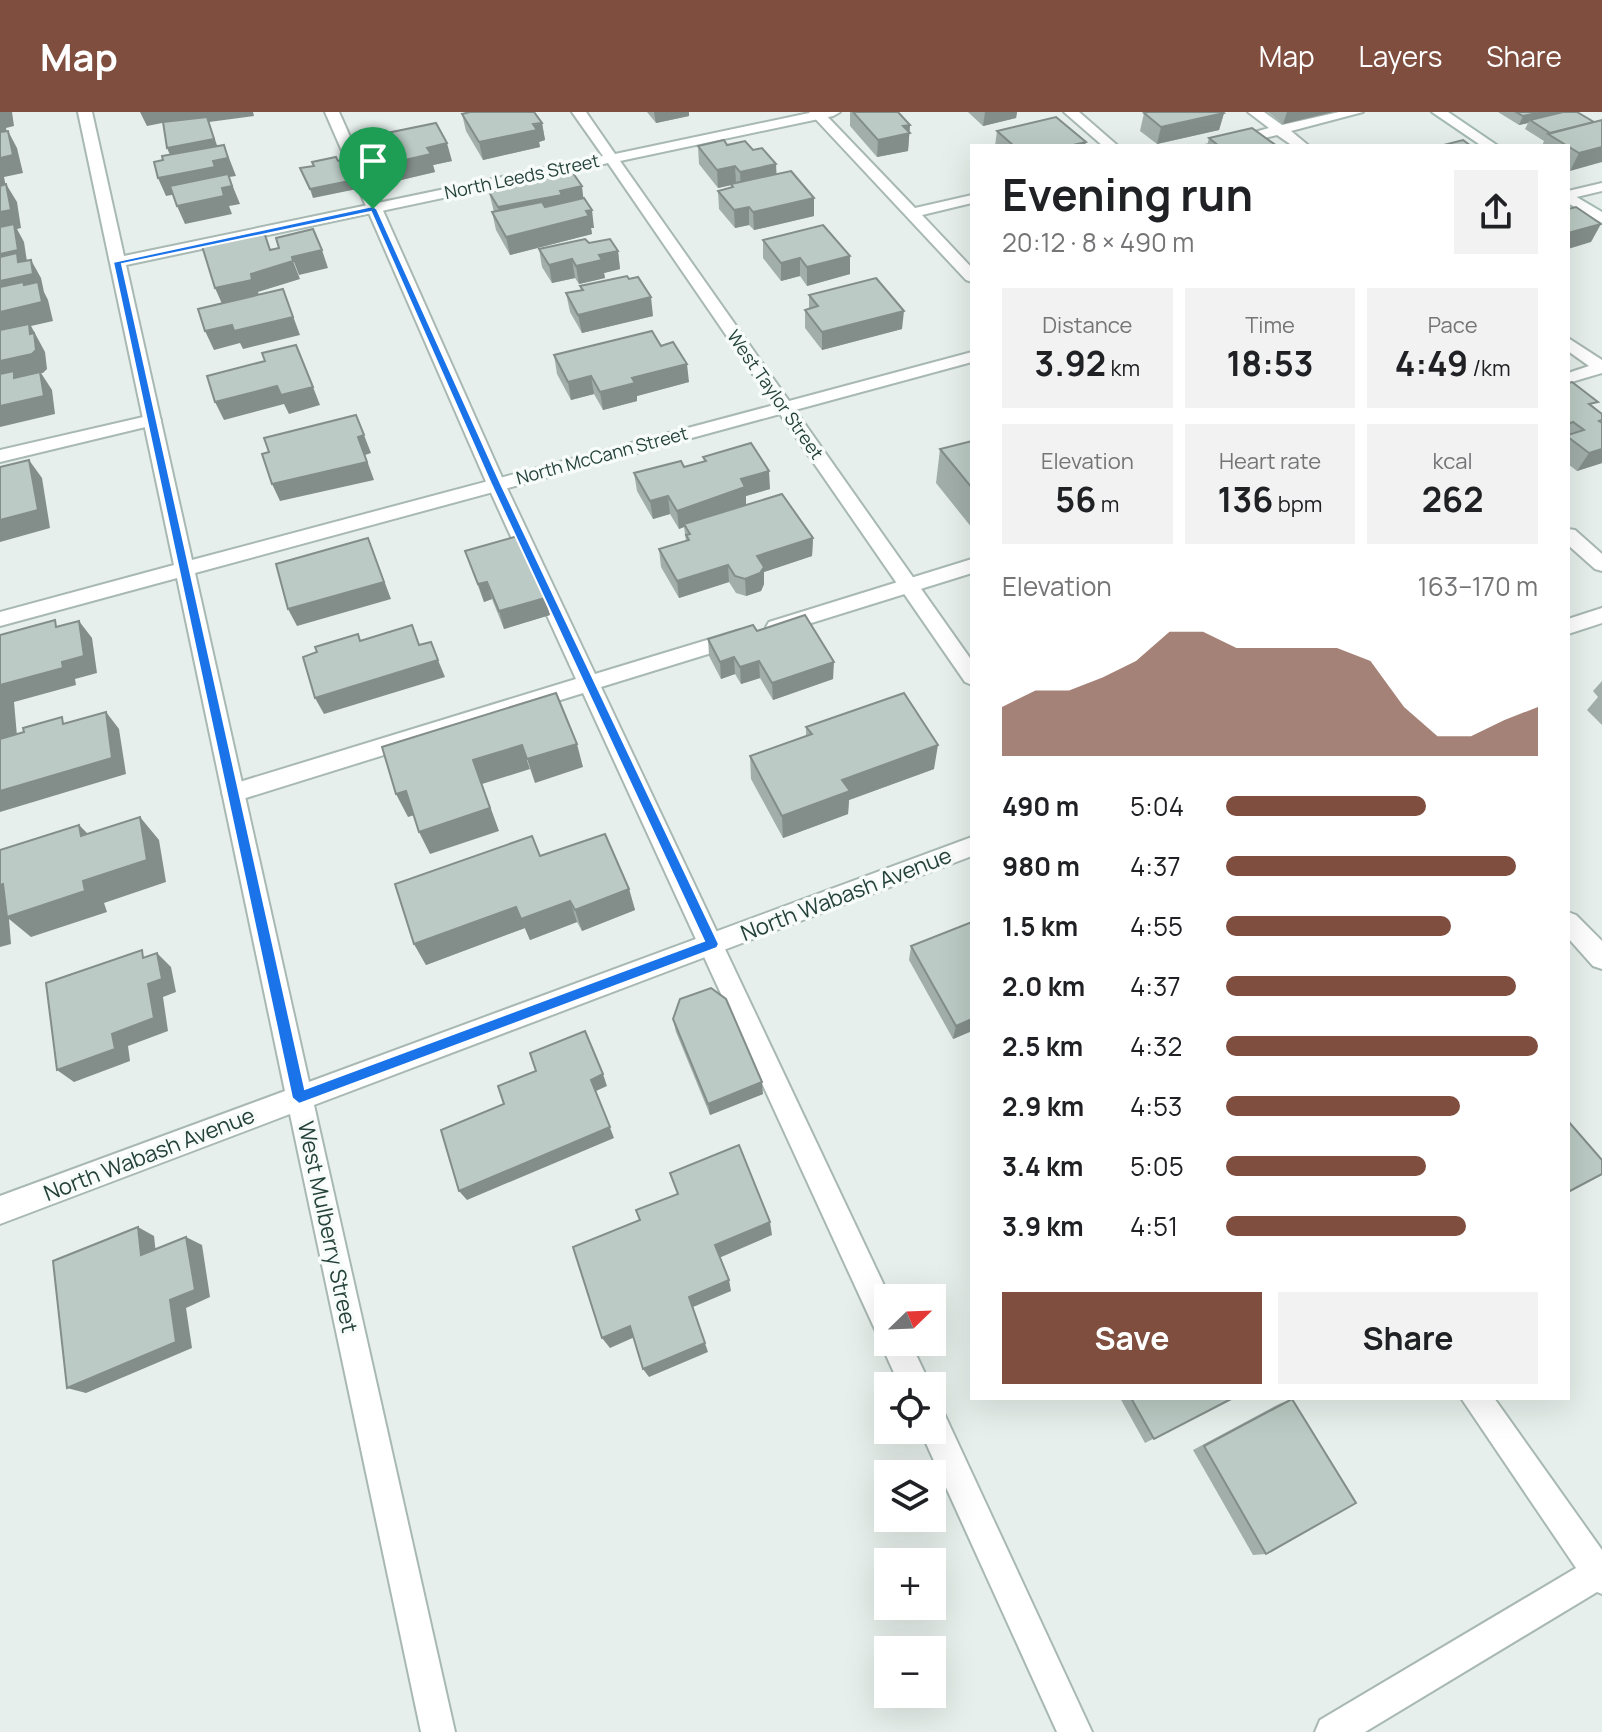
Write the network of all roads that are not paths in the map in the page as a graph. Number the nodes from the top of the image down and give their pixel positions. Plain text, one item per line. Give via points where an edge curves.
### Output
1 (85, 112) edge
2 (332, 112) edge
3 (579, 112) edge
4 (1071, 112) edge
5 (1255, 112) edge
6 (1356, 112) edge
7 (1439, 112) edge
8 (822, 113) edge
9 (1281, 131) junction
10 (1109, 144) edge
11 (1221, 144) edge
12 (1299, 144) edge
13 (1488, 144) edge
14 (612, 158) junction
15 (1602, 187) edge
16 (1570, 195) edge
17 (1570, 197) edge
18 (970, 199) edge
19 (373, 209) junction
20 (912, 213) junction
21 (1602, 219) edge
22 (118, 262) junction
23 (970, 275) edge
24 (1570, 344) edge
25 (970, 358) edge
26 (1602, 368) edge
27 (1570, 377) edge
28 (784, 408) junction
29 (152, 420) junction
30 (0, 456) edge
31 (496, 484) junction
32 (1570, 537) edge
33 (1602, 564) edge
34 (970, 567) edge
35 (185, 570) junction
36 (909, 587) junction
37 (1602, 615) edge
38 (0, 619) edge
39 (1570, 626) edge
40 (970, 674) edge
41 (588, 683) junction
42 (233, 793) junction
43 (970, 847) edge
44 (1570, 924) edge
45 (712, 944) junction
46 (1602, 958) edge
47 (299, 1098) junction
48 (0, 1210) edge
49 (874, 1296) edge
50 (1477, 1400) edge
51 (942, 1444) edge
52 (1601, 1574) edge
53 (438, 1732) edge
54 (1075, 1732) edge
55 (1332, 1732) edge

1 - 22 street, West Mulberry Street
2 - 19 street
3 - 14 street, West Taylor Street
4 - 10 street
5 - 9 street
6 - 9 street
7 - 13 street
8 - 14 street, North Leeds Street
8 - 20 street
9 - 11 street
9 - 12 street
14 - 19 street, North Leeds Street
14 - 28 street, West Taylor Street
15 - 16 street
17 - 21 street
18 - 20 street
19 - 22 street, North Leeds Street
19 - 31 street
20 - 23 street
22 - 29 street, West Mulberry Street
24 - 26 street
25 - 28 street, North McCann Street
26 - 27 street
28 - 31 street, North McCann Street
28 - 36 street, West Taylor Street
29 - 30 street
29 - 35 street, West Mulberry Street
31 - 35 street, North McCann Street
31 - 41 street
32 - 33 street
34 - 36 street
35 - 38 street, North McCann Street
35 - 42 street, West Mulberry Street
36 - 40 street, West Taylor Street
36 - 41 street
37 - 39 street
41 - 42 street
41 - 45 street
42 - 47 street, West Mulberry Street
43 - 45 street, North Wabash Avenue
44 - 46 street
45 - 47 street, North Wabash Avenue
45 - 49 street
47 - 48 street, North Wabash Avenue
47 - 53 street, West Mulberry Street
50 - 52 street
51 - 54 street
52 - 55 street

